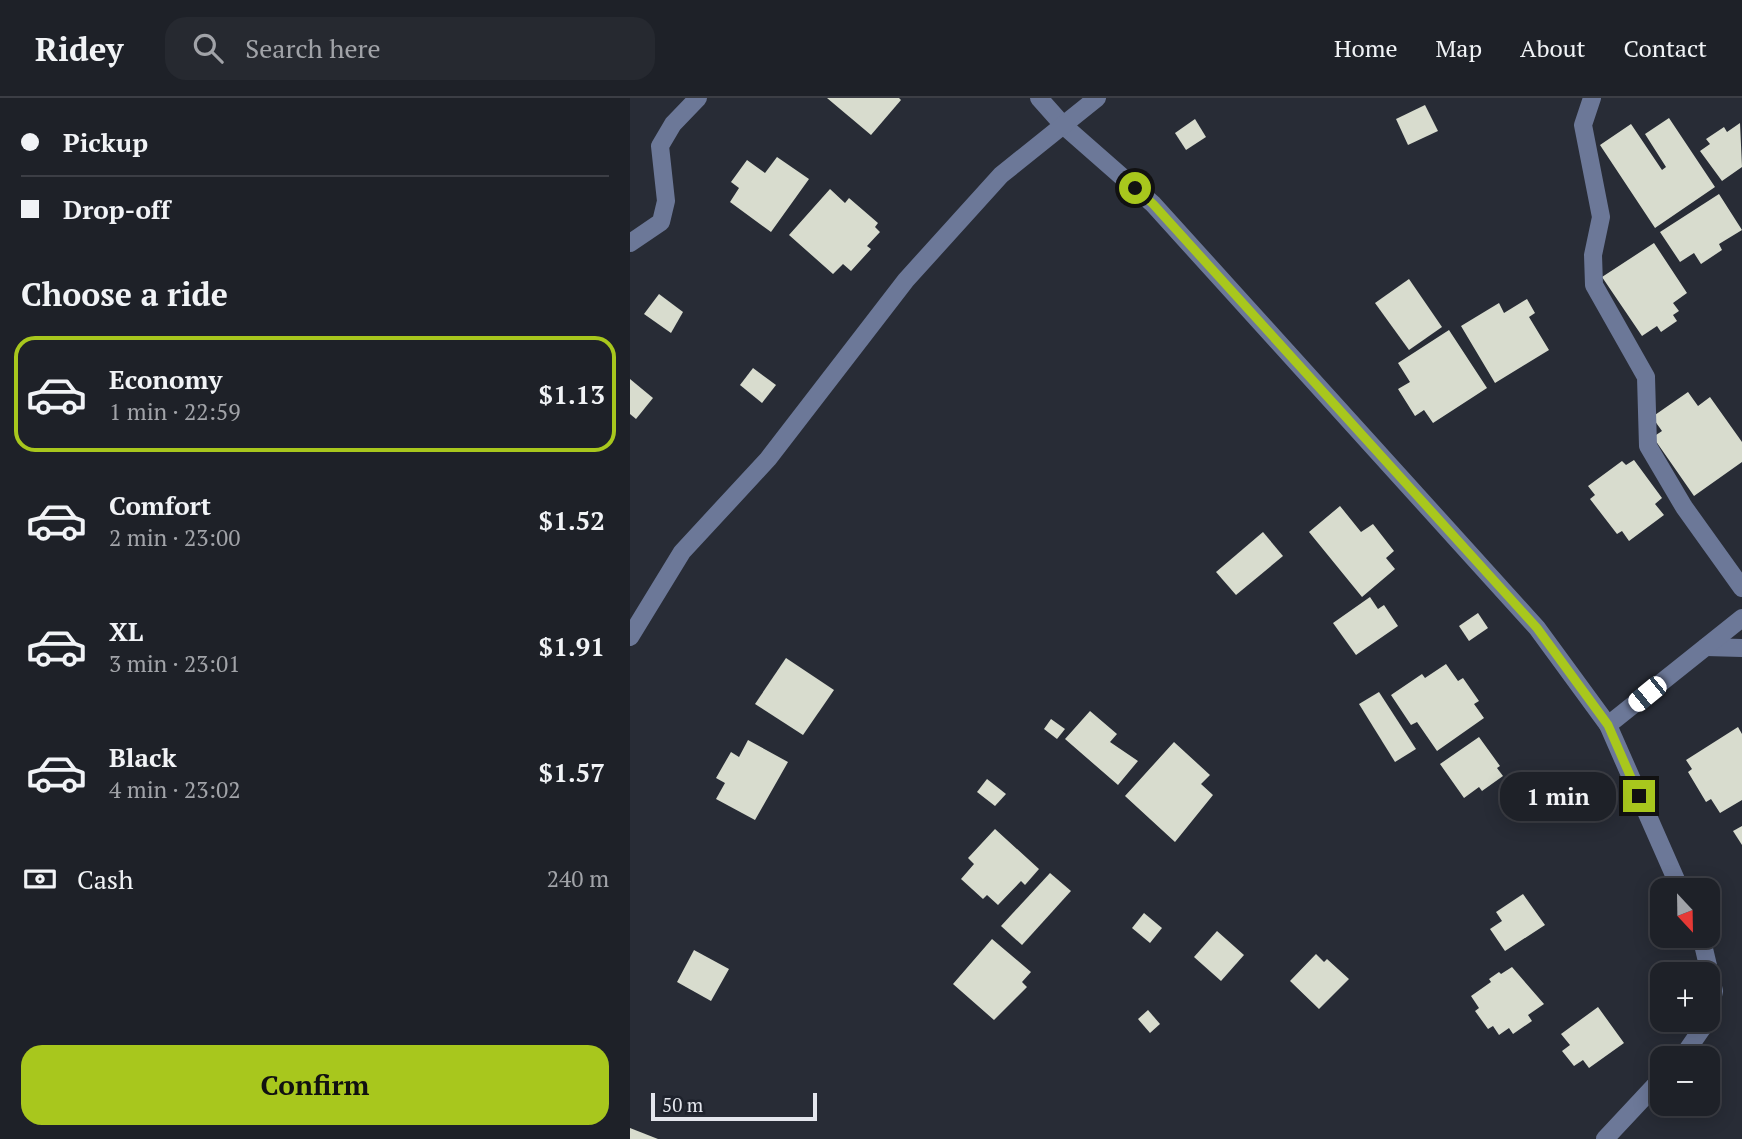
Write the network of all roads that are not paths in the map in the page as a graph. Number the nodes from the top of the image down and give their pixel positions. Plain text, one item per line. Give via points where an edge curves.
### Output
1 (698, 98) edge
2 (1038, 98) edge
3 (1097, 98) edge
4 (1592, 98) edge
5 (1063, 125) junction
6 (630, 243) edge
7 (1742, 588) edge
8 (1742, 618) edge
9 (630, 637) edge
10 (1706, 647) junction
11 (1742, 648) edge
12 (1608, 725) junction
13 (1675, 878) edge
14 (1650, 1091) edge
15 (1605, 1139) edge

1 - 6 street via 660,146 666,201 661,222
2 - 5 street
3 - 5 street
4 - 7 street via 1583,125 1601,217 1593,255 1594,285 1646,377 1648,446 1684,507
5 - 9 street via 1001,175 906,281 768,459 682,552
5 - 12 street via 1153,204 1537,628
8 - 10 street
10 - 11 street
10 - 12 street
12 - 13 street
14 - 15 street

